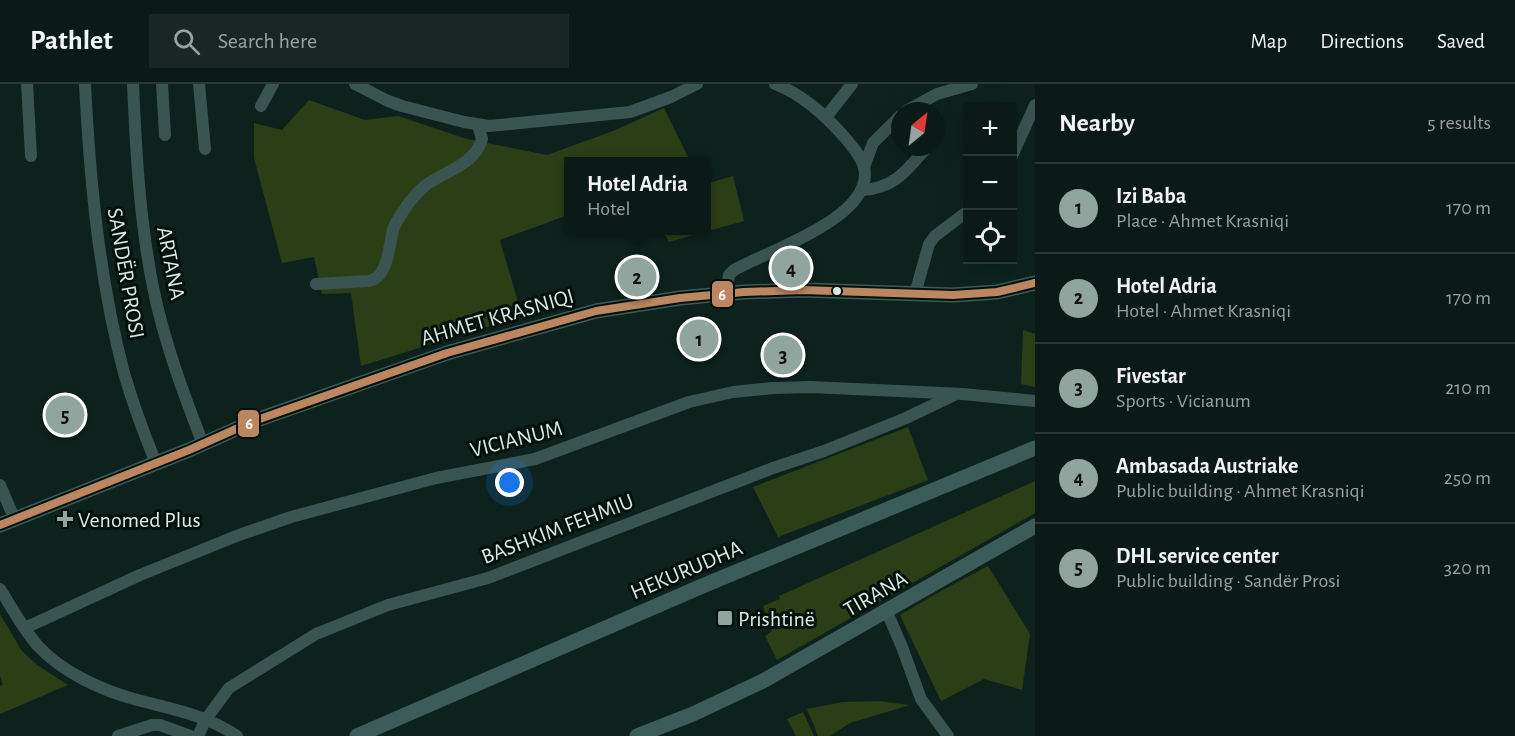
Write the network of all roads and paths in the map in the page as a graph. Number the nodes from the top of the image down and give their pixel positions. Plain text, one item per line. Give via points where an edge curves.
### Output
1 (27, 84) edge
2 (85, 84) edge
3 (133, 84) edge
4 (162, 84) edge
5 (199, 84) edge
6 (273, 84) edge
7 (355, 84) edge
8 (697, 84) edge
9 (775, 84) edge
10 (852, 84) edge
11 (972, 84) edge
12 (922, 102) edge
13 (1035, 105) edge
14 (261, 106) dead end
15 (826, 117) junction
16 (478, 125) junction
17 (891, 125) edge
18 (165, 135) dead end
19 (1017, 145) edge
20 (205, 149) dead end
21 (31, 156) dead end
22 (918, 156) edge
23 (864, 166) junction
24 (862, 190) junction
25 (963, 216) edge
26 (1033, 282) edge
27 (316, 284) dead end
28 (726, 293) junction
29 (915, 294) junction
30 (957, 393) junction
31 (1035, 401) edge
32 (203, 444) junction
33 (1035, 448) edge
34 (156, 464) junction
35 (0, 485) edge
36 (15, 520) junction
37 (0, 525) edge
38 (1035, 526) edge
39 (0, 589) edge
40 (887, 612) junction
41 (25, 628) junction
42 (206, 719) junction
43 (118, 736) edge
44 (190, 736) edge
45 (198, 736) edge
46 (223, 736) edge
47 (237, 736) edge
48 (357, 736) edge
49 (637, 736) edge
50 (948, 736) edge

1 - 21 street
2 - 34 street, SANDËR PROSI via 90,176 112,320 129,389
3 - 32 street, ARTANA via 139,190 154,295
4 - 18 street
5 - 20 street
6 - 14 street
7 - 16 street via 388,101
8 - 16 street via 630,112
9 - 15 street
10 - 15 street
11 - 12 street
13 - 19 street
15 - 23 street
16 - 27 street via 482,139 476,151 426,185 403,211 375,281
17 - 23 street via 873,143
22 - 24 street via 893,182
23 - 24 street
24 - 28 street via 831,221 734,270 729,275
25 - 29 street via 929,244
26 - 29 main road, AHMET KRASNIQI via 975,294
28 - 29 main road, AHMET KRASNIQI via 803,290
28 - 32 main road, AHMET KRASNIQI via 615,308 520,331 436,356 255,421
30 - 31 street, VICIANUM
30 - 41 street, VICIANUM via 773,388 689,402 554,454 436,478 263,526 122,583
30 - 42 street, BASHKIM FEHMIU via 824,451 488,578 388,605 316,634 229,688
32 - 34 main road, AHMET KRASNIQI
33 - 48 main road, HEKURUDHA via 700,587
34 - 36 main road, AHMET KRASNIQI
35 - 36 street
36 - 37 main road, AHMET KRASNIQI
38 - 40 main road, TIRANA
39 - 41 street
40 - 49 main road, TIRANA via 756,685
40 - 50 street via 921,699
41 - 42 street via 59,664 99,686
42 - 45 street, BASHKIM FEHMIU
42 - 46 street
42 - 47 street
43 - 44 street via 160,725

